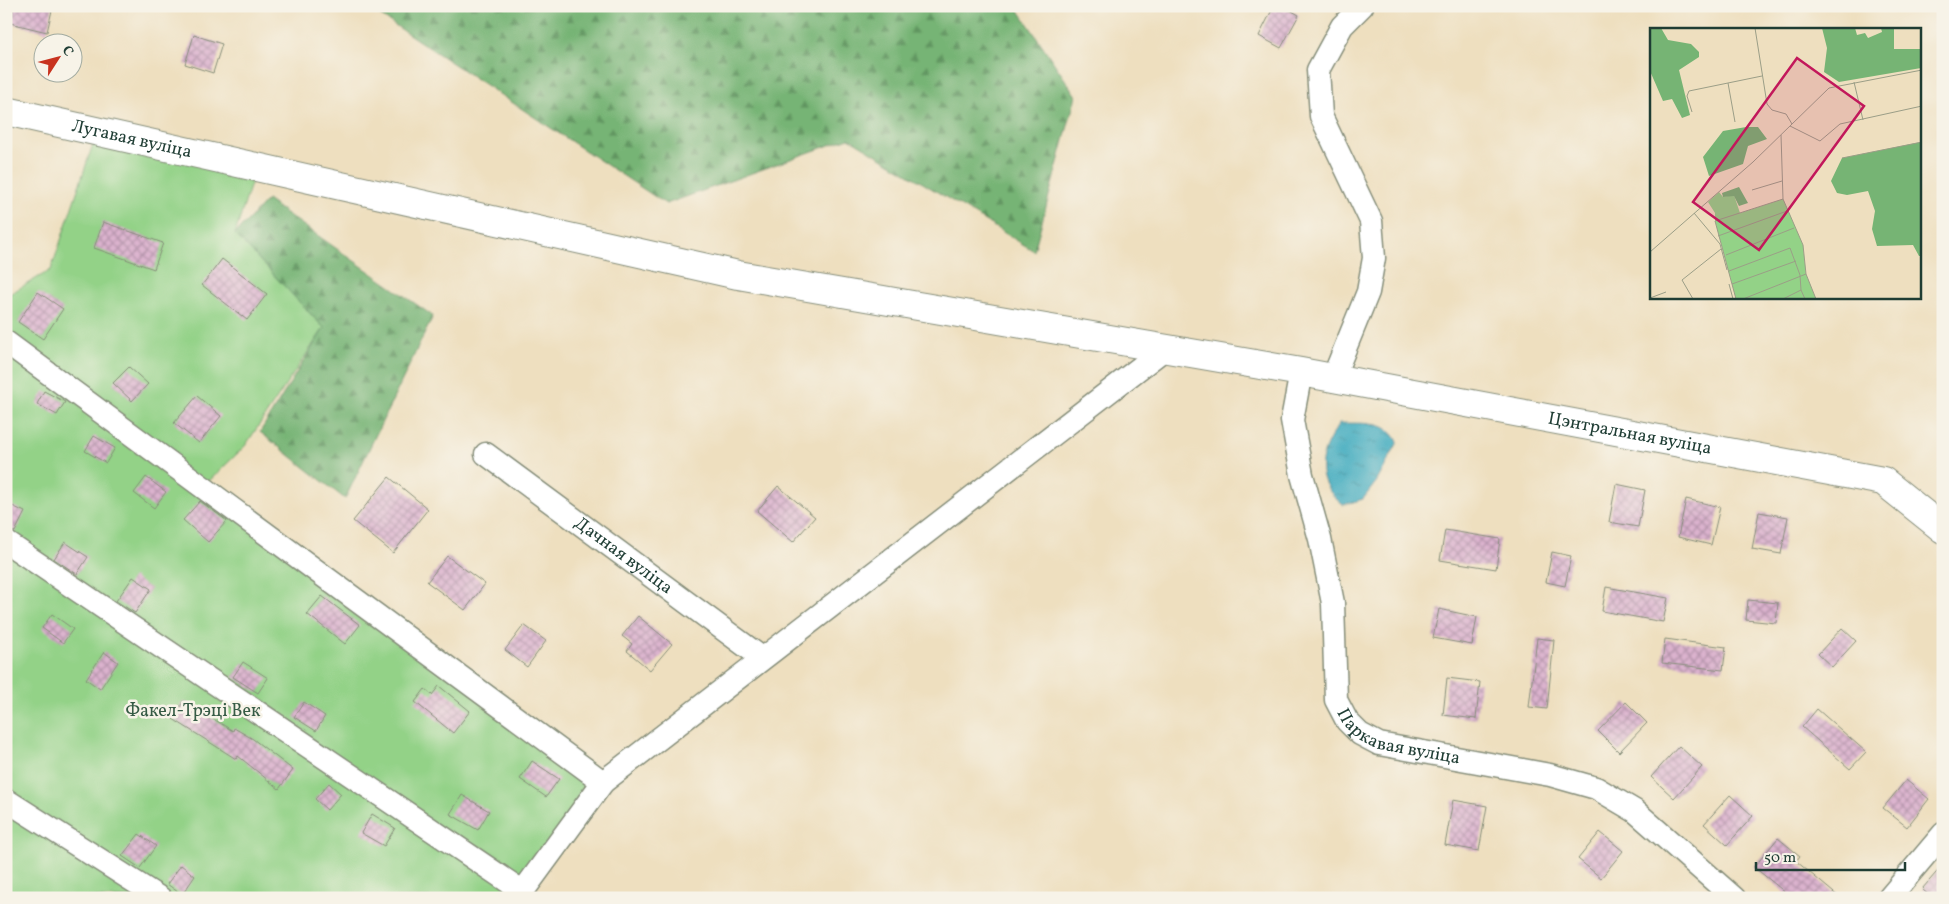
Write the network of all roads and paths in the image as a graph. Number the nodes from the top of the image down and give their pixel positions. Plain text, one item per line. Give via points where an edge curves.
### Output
1 (1362, 6) edge
2 (6, 111) edge
3 (6, 342) edge
4 (1163, 350) junction
5 (1301, 372) junction
6 (1333, 378) junction
7 (486, 454) dead end
8 (1943, 529) edge
9 (6, 542) edge
10 (762, 658) junction
11 (603, 782) junction
12 (6, 800) edge
13 (1943, 834) edge
14 (520, 894) edge
15 (160, 898) edge
16 (1734, 898) edge
17 (1889, 898) edge

1 - 6 street via 1342,26 1318,70 1320,116 1371,221 1374,258 1368,292
2 - 4 street, Лугавая вуліца via 738,275
3 - 11 street
4 - 5 street, Цэнтральная вуліца
4 - 10 street
5 - 6 street, Цэнтральная вуліца
5 - 16 street, Паркавая вуліца via 1292,420 1333,603 1336,700 1347,721 1360,734 1379,744 1550,775 1596,788 1635,811
6 - 8 street, Цэнтральная вуліца via 1883,480
7 - 10 street, Дачная вуліца
9 - 14 street
10 - 11 street
11 - 14 street
12 - 15 street
13 - 17 street

